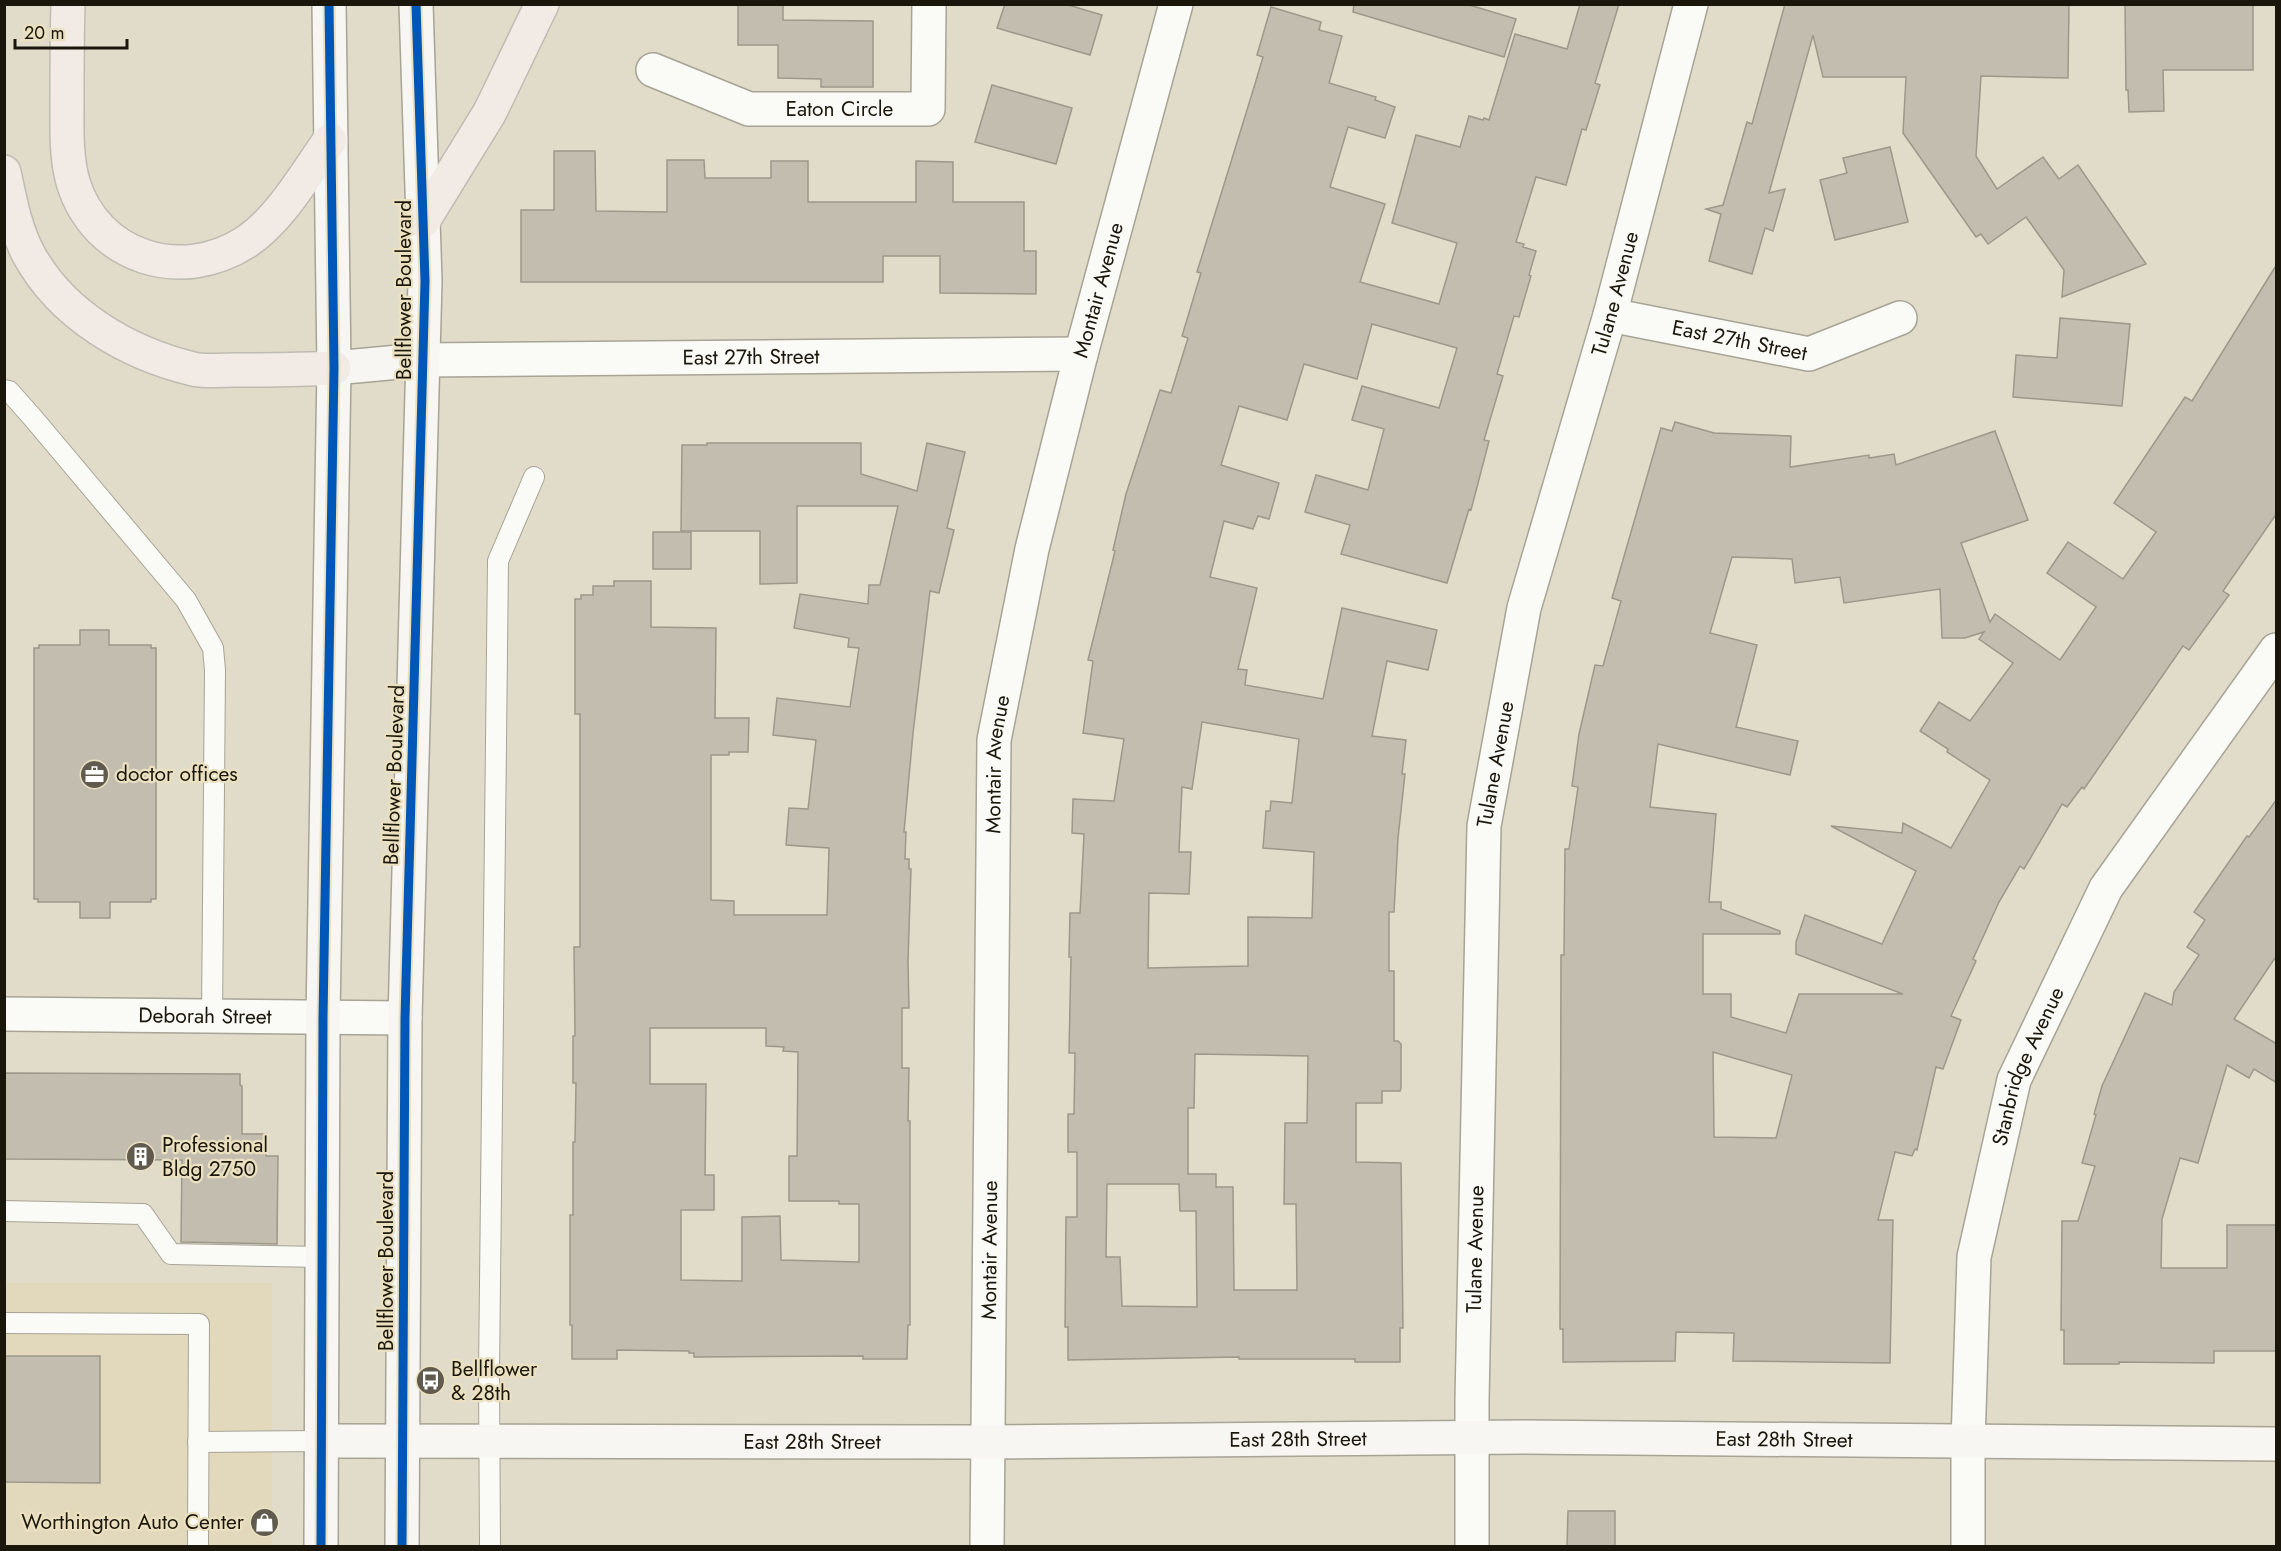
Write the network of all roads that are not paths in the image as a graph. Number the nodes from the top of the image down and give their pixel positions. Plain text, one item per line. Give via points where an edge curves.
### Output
1 (68, 4) edge
2 (330, 4) edge
3 (416, 4) edge
4 (542, 4) edge
5 (929, 4) edge
6 (1176, 4) edge
7 (1691, 4) edge
8 (653, 70) dead end
9 (330, 140) junction
10 (4, 172) edge
11 (423, 220) junction
12 (1610, 315) junction
13 (1900, 318) dead end
14 (1081, 354) junction
15 (421, 360) junction
16 (334, 368) junction
17 (4, 390) edge
18 (534, 477) dead end
19 (2277, 650) edge
20 (4, 1014) edge
21 (212, 1017) junction
22 (323, 1018) junction
23 (405, 1018) junction
24 (4, 1211) edge
25 (321, 1257) junction
26 (4, 1323) edge
27 (1472, 1437) junction
28 (403, 1440) junction
29 (322, 1441) junction
30 (198, 1442) junction
31 (490, 1442) junction
32 (988, 1442) junction
33 (1968, 1442) junction
34 (2277, 1444) edge
35 (198, 1546) edge
36 (321, 1546) edge
37 (402, 1546) edge
38 (490, 1546) edge
39 (987, 1546) edge
40 (1472, 1546) edge
41 (1968, 1546) edge

1 - 9 highway via 67,148 73,182 86,214 131,252 157,261 188,263 218,257 248,241 275,216
2 - 9 main road
3 - 11 main road, Bellflower Boulevard
4 - 11 highway via 490,112
5 - 8 street, Eaton Circle via 928,109 749,109
6 - 14 street, Montair Avenue
7 - 12 street, Tulane Avenue
9 - 16 main road
10 - 16 highway via 12,210 29,254 57,296 111,338 195,370
11 - 15 main road, Bellflower Boulevard
12 - 13 street, East 27th Street via 1809,354
12 - 27 street, Tulane Avenue via 1524,608 1484,826
14 - 15 street, East 27th Street
14 - 32 street, Montair Avenue via 1032,549 994,740
15 - 16 main road
15 - 23 main road, Bellflower Boulevard
16 - 22 main road
17 - 21 lane via 17,400 186,600 213,648
18 - 31 lane via 498,561
19 - 33 street, Stanbridge Avenue via 2106,888 2014,1080 1974,1257
20 - 21 street, Deborah Street
21 - 22 street, Deborah Street
22 - 23 street, Deborah Street
22 - 25 main road
23 - 28 main road, Bellflower Boulevard
24 - 25 lane via 143,1214 171,1254
25 - 29 main road
26 - 30 lane via 200,1324
27 - 32 main road, East 28th Street
27 - 33 main road, East 28th Street
27 - 40 street, Tulane Avenue
28 - 29 main road, East 28th Street
28 - 31 main road, East 28th Street
28 - 37 main road, Bellflower Boulevard
29 - 30 lane
29 - 36 main road
30 - 35 lane
31 - 32 main road, East 28th Street
31 - 38 lane
32 - 39 street, Montair Avenue
33 - 34 main road, East 28th Street
33 - 41 street, Stanbridge Avenue

